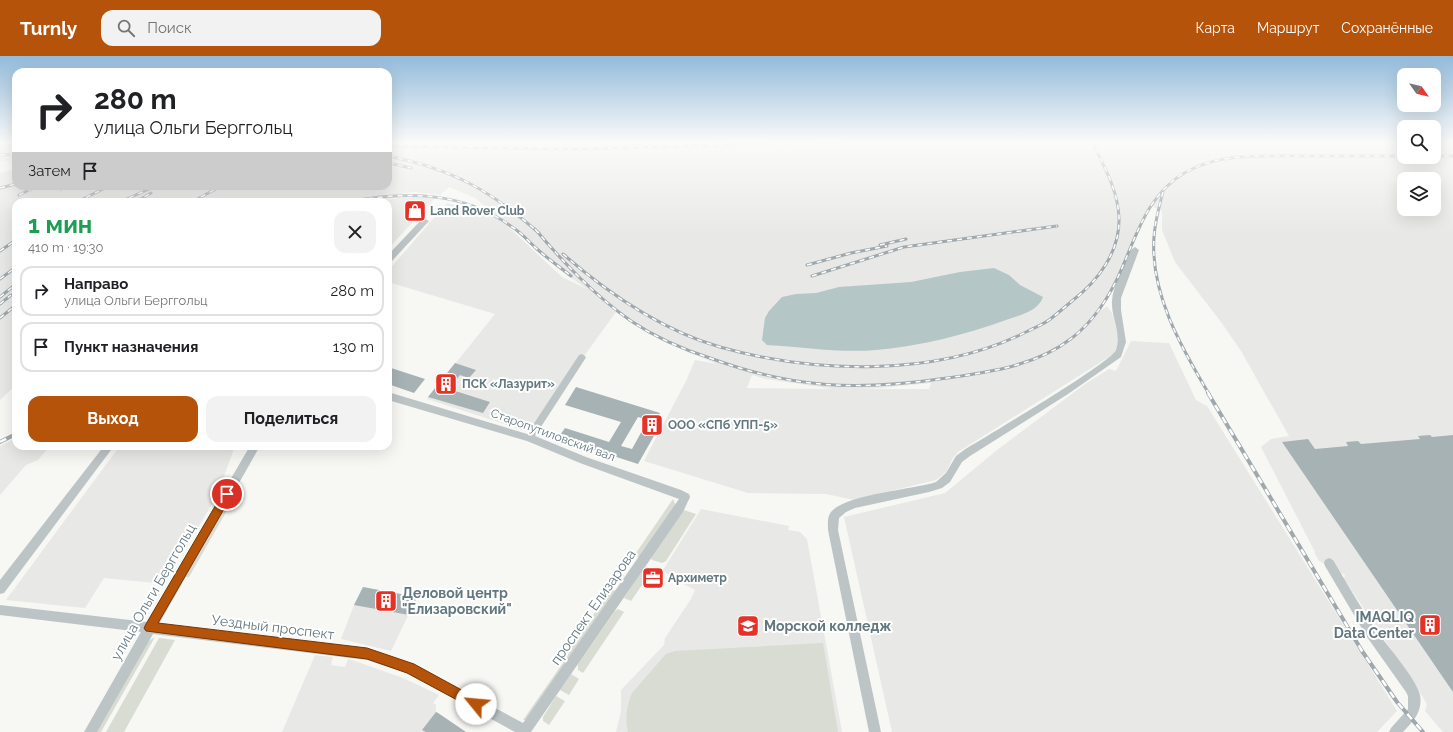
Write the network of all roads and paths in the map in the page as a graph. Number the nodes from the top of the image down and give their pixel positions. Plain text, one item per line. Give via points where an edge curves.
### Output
1 (425, 222) dead end
2 (1135, 250) dead end
3 (392, 256) edge
4 (582, 357) dead end
5 (392, 397) edge
6 (529, 438) junction
7 (106, 450) edge
8 (253, 450) edge
9 (684, 497) joint
10 (1328, 563) dead end
11 (0, 590) edge
12 (0, 610) edge
13 (150, 628) junction
14 (525, 731) edge
15 (90, 732) edge
16 (875, 732) edge
17 (1394, 732) edge

1 - 3 street
2 - 16 street via 1116,304 1123,339 1118,355 967,453 959,459 952,474 938,485 866,502 843,510 836,514 832,521
4 - 6 street
5 - 6 street, Старопутиловский вал
6 - 9 street, Старопутиловский вал
7 - 11 street
8 - 13 street, улица Ольги Берггольц
9 - 14 street, проспект Елизарова via 679,509
10 - 17 street via 1371,633 1411,688 1414,711
12 - 13 street, Уездный проспект
13 - 14 street, Уездный проспект via 378,657 410,668
13 - 15 street, улица Ольги Берггольц

